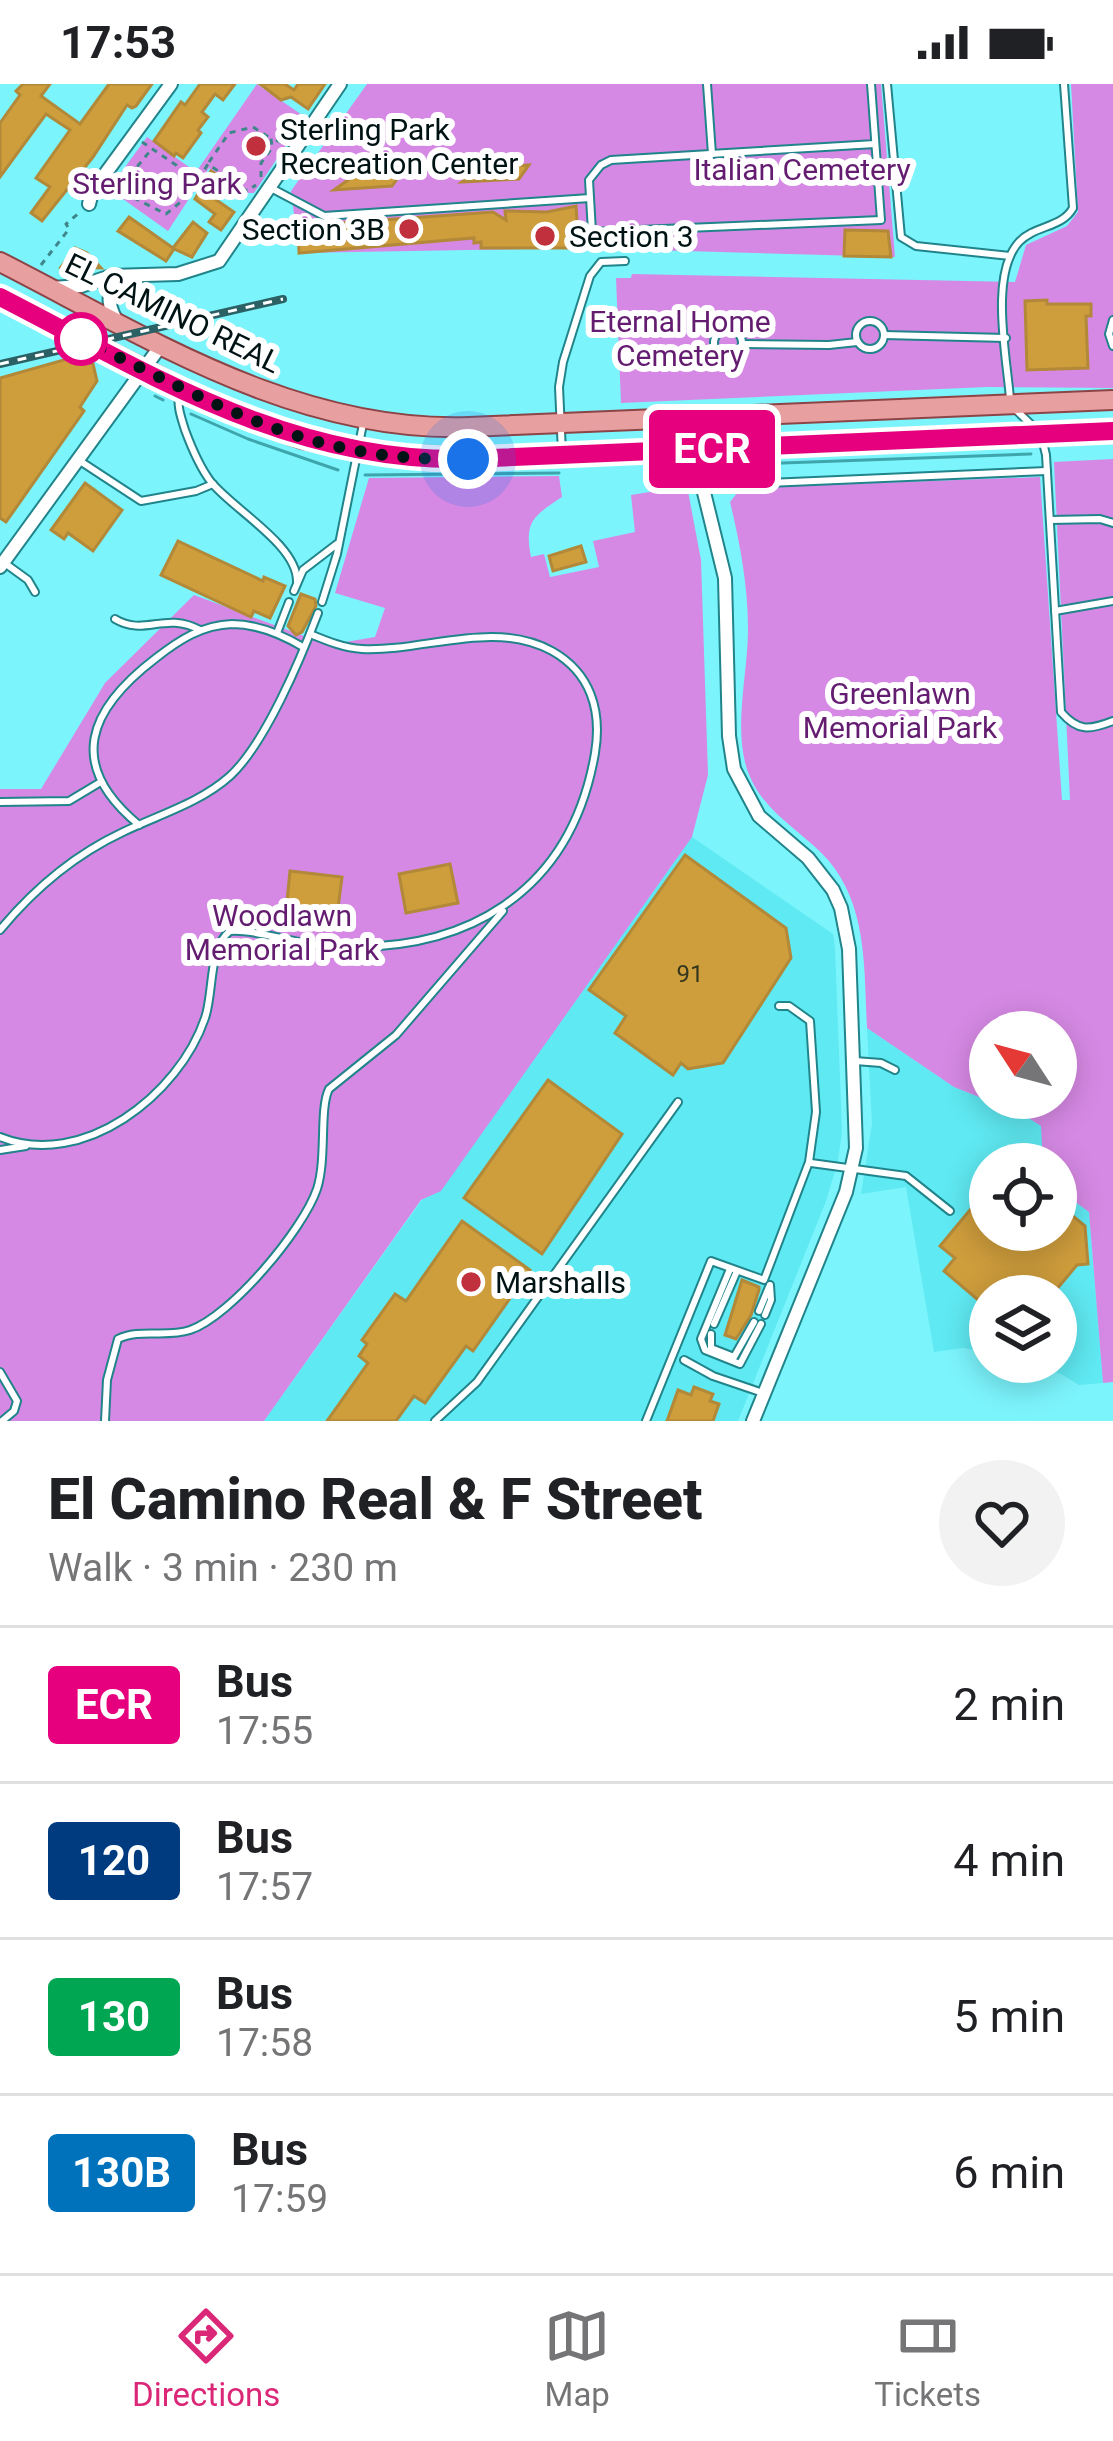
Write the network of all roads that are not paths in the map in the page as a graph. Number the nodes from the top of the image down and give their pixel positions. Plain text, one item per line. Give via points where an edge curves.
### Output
1 (171, 84) edge
2 (340, 84) edge
3 (707, 84) edge
4 (871, 84) edge
5 (887, 84) edge
6 (1064, 84) edge
7 (875, 144) junction
8 (712, 154) junction
9 (271, 188) junction
10 (590, 198) junction
11 (89, 204) road end
12 (1010, 256) junction
13 (625, 261) dead end
14 (0, 262) edge
15 (132, 276) junction
16 (51, 288) junction
17 (0, 297) edge
18 (36, 316) junction
19 (116, 320) junction
20 (1113, 320) edge
21 (884, 335) junction
22 (1006, 338) junction
23 (857, 342) junction
24 (162, 344) junction
25 (742, 344) junction
26 (1113, 346) edge
27 (142, 370) junction
28 (180, 389) junction
29 (1113, 400) edge
30 (1010, 404) junction
31 (694, 418) junction
32 (363, 420) junction
33 (560, 423) junction
34 (1113, 431) edge
35 (1041, 434) junction
36 (695, 449) junction
37 (357, 451) junction
38 (562, 455) junction
39 (1046, 455) junction
40 (1057, 455) dead end
41 (77, 459) junction
42 (1047, 471) junction
43 (701, 480) junction
44 (213, 484) junction
45 (152, 500) junction
46 (143, 511) dead end
47 (1049, 520) junction
48 (1113, 523) edge
49 (339, 541) junction
50 (2, 564) edge
51 (297, 581) junction
52 (294, 591) dead end
53 (35, 592) dead end
54 (1113, 601) edge
55 (290, 602) dead end
56 (322, 602) dead end
57 (1055, 611) junction
58 (318, 613) dead end
59 (115, 620) dead end
60 (200, 630) junction
61 (277, 633) junction
62 (310, 634) junction
63 (304, 648) junction
64 (1113, 721) edge
65 (100, 782) junction
66 (0, 802) edge
67 (139, 825) junction
68 (514, 900) junction
69 (0, 930) edge
70 (779, 1006) dead end
71 (854, 1061) junction
72 (895, 1070) dead end
73 (678, 1102) dead end
74 (0, 1137) edge
75 (40, 1145) junction
76 (0, 1150) edge
77 (809, 1162) junction
78 (851, 1171) junction
79 (950, 1211) dead end
80 (734, 1270) junction
81 (767, 1283) junction
82 (762, 1313) dead end
83 (714, 1324) dead end
84 (710, 1334) dead end
85 (684, 1360) dead end
86 (0, 1372) edge
87 (763, 1393) junction
88 (2, 1421) edge
89 (105, 1421) edge
90 (436, 1421) edge
91 (646, 1421) edge
92 (753, 1421) edge

1 - 11 street
2 - 9 street
3 - 8 lane
4 - 7 lane
5 - 12 lane via 901,237
6 - 12 lane via 1073,208 1026,236
7 - 8 lane
7 - 10 lane via 880,220 592,232
8 - 10 lane via 611,160 589,180
9 - 10 lane via 324,216
9 - 15 street via 219,261
12 - 22 lane via 1002,284
13 - 33 lane via 605,261 591,272 563,362
14 - 16 main road, EL CAMINO REAL
15 - 16 street
15 - 19 street via 112,287
16 - 18 lane
16 - 19 main road, EL CAMINO REAL
17 - 18 main road, EL CAMINO REAL
18 - 27 main road, EL CAMINO REAL
19 - 24 main road, EL CAMINO REAL
20 - 26 lane
21 - 22 lane
21 - 23 lane via 872,349
21 - 23 lane via 867,321
22 - 30 lane
23 - 25 lane
24 - 27 street
24 - 32 main road, EL CAMINO REAL via 266,394
25 - 25 lane via 727,329 714,346 729,358
27 - 28 main road, EL CAMINO REAL
27 - 41 street
28 - 37 main road, EL CAMINO REAL via 264,427
28 - 44 lane via 184,428
29 - 30 main road, EL CAMINO REAL
30 - 31 main road, EL CAMINO REAL
30 - 35 lane
31 - 33 main road, EL CAMINO REAL
31 - 36 street
32 - 33 main road, EL CAMINO REAL
32 - 37 lane
33 - 38 lane
34 - 35 main road, EL CAMINO REAL
35 - 36 main road, EL CAMINO REAL
35 - 39 lane
36 - 38 main road, EL CAMINO REAL
36 - 43 street
37 - 38 main road, EL CAMINO REAL via 442,459
37 - 49 lane
39 - 40 lane
39 - 42 lane
41 - 45 lane via 131,498
41 - 50 street
42 - 43 lane
42 - 47 lane
43 - 71 street via 725,578 734,770 759,816 821,872 842,908
44 - 45 lane
44 - 51 lane via 287,553
45 - 46 lane
47 - 48 lane
47 - 57 lane
49 - 51 lane
49 - 56 lane
50 - 53 lane
51 - 52 lane
54 - 57 lane
55 - 61 lane
57 - 64 lane via 1060,712 1072,726 1091,730
58 - 62 lane
59 - 60 lane via 133,627 176,620
60 - 61 lane via 236,624
60 - 65 lane via 106,704 93,742
61 - 63 lane
62 - 63 lane
62 - 68 lane via 367,649 515,640 551,651 584,679 598,722 583,800 554,860
63 - 67 lane via 237,768
65 - 66 lane via 69,801
65 - 67 lane
67 - 69 lane via 56,873
68 - 75 lane via 459,929 382,945 314,945 230,931 218,944 201,1030 168,1082 120,1120
68 - 89 lane via 396,1035 329,1089 324,1160 311,1203 237,1298 191,1330 118,1339
70 - 77 lane via 810,1021 816,1112
71 - 72 lane
71 - 78 street
73 - 90 lane via 477,1382
74 - 75 lane
75 - 76 lane
77 - 78 lane
77 - 81 lane
78 - 79 lane via 906,1176
78 - 87 street
80 - 81 lane
80 - 83 lane
80 - 84 lane via 701,1339 704,1350 740,1364 758,1323 734,1357 711,1348
80 - 91 lane via 711,1261
81 - 82 lane
85 - 87 lane
86 - 88 lane via 17,1401
87 - 92 street

